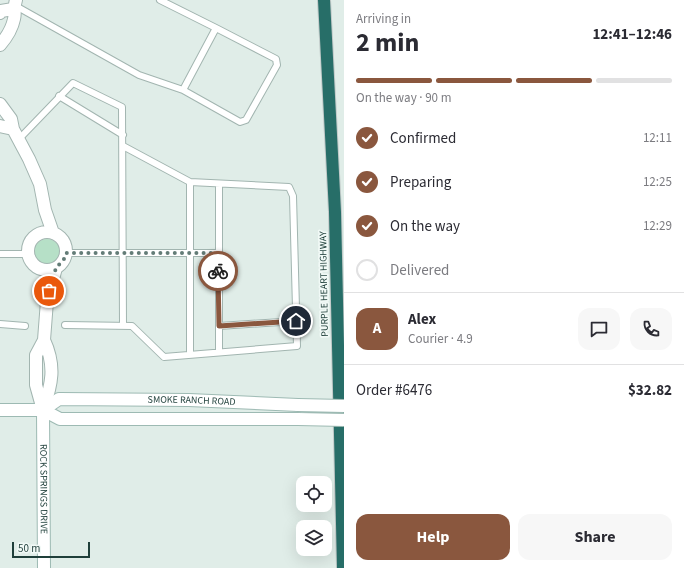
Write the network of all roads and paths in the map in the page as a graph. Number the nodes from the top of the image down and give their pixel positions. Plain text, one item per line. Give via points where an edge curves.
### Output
1 (160, 0) edge
2 (324, 0) edge
3 (15, 5) edge
4 (0, 13) edge
5 (216, 28) junction
6 (0, 45) edge
7 (184, 90) junction
8 (60, 96) junction
9 (0, 104) edge
10 (0, 126) edge
11 (16, 134) junction
12 (123, 135) junction
13 (123, 146) junction
14 (190, 182) junction
15 (218, 184) junction
16 (45, 210) junction
17 (40, 233) junction
18 (53, 233) junction
19 (66, 253) junction
20 (123, 253) junction
21 (190, 253) junction
22 (218, 253) junction
23 (0, 254) edge
24 (28, 254) junction
25 (38, 268) junction
26 (56, 268) junction
27 (47, 301) junction
28 (296, 321) junction
29 (0, 324) edge
30 (65, 325) dead end
31 (123, 325) junction
32 (25, 326) dead end
33 (219, 326) junction
34 (219, 352) junction
35 (190, 354) junction
36 (344, 406) edge
37 (0, 410) edge
38 (43, 410) junction
39 (344, 420) edge
40 (44, 568) edge
41 (342, 568) edge

1 - 5 lane
2 - 41 highway, PURPLE HEART HIGHWAY via 335,212
3 - 4 main road
3 - 6 main road via 15,18
3 - 7 lane via 139,74
5 - 7 lane
5 - 7 lane via 276,59 277,65 246,120 240,122
8 - 11 lane
8 - 12 lane
8 - 12 lane via 73,83 122,107
9 - 11 main road via 12,119
10 - 11 main road
11 - 16 main road via 40,184
12 - 13 lane
13 - 14 lane
13 - 20 lane
14 - 15 lane
14 - 21 lane
15 - 22 lane
15 - 28 lane via 289,187 292,191
16 - 17 main road
16 - 18 main road
17 - 18 main road
17 - 24 main road via 30,241
18 - 19 main road via 63,241
19 - 20 lane
19 - 26 main road, ROCK SPRINGS DRIVE
20 - 21 lane
20 - 31 lane
21 - 22 lane
21 - 35 lane
22 - 33 lane
23 - 24 lane
24 - 25 main road, ROCK SPRINGS DRIVE via 33,265
25 - 26 main road
25 - 27 main road, ROCK SPRINGS DRIVE
26 - 27 main road, ROCK SPRINGS DRIVE
27 - 38 main road, ROCK SPRINGS DRIVE via 44,340 50,354 51,385
28 - 33 lane
28 - 34 lane via 297,346
29 - 32 lane
30 - 31 lane
31 - 35 lane via 132,326 164,357
33 - 34 lane
34 - 35 lane
36 - 38 main road, SMOKE RANCH ROAD, bridge via 190,400 60,399
37 - 38 main road, SMOKE RANCH ROAD
38 - 39 main road, SMOKE RANCH ROAD, bridge via 60,419
38 - 40 main road, ROCK SPRINGS DRIVE

